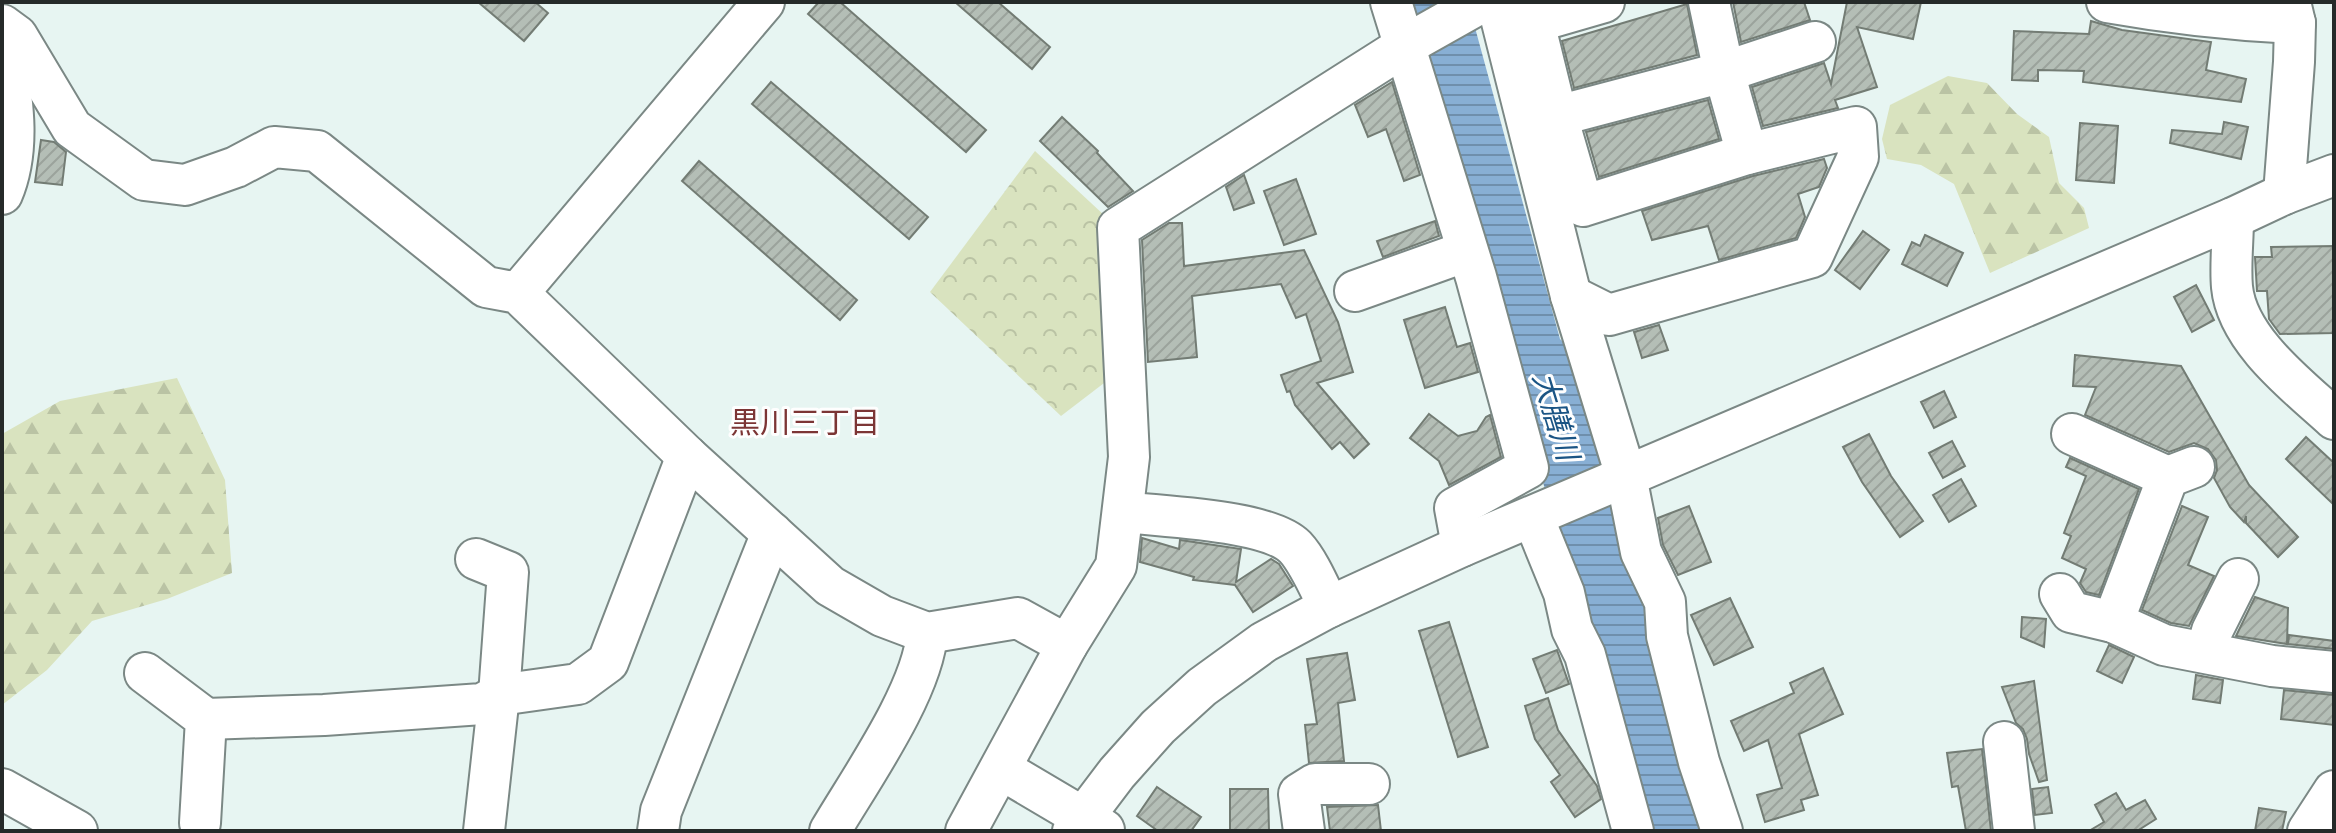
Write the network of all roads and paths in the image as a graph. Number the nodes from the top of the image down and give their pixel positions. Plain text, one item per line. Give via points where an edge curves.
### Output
1 (764, 2) edge
2 (1391, 2) edge
3 (1604, 2) edge
4 (1709, 2) edge
5 (2107, 2) edge
6 (1486, 3) edge
7 (1532, 12) edge
8 (2292, 12) edge
9 (2, 27) edge
10 (1815, 42) dead end
11 (1408, 44) junction
12 (1724, 72) junction
13 (1542, 98) junction
14 (1747, 154) junction
15 (2334, 175) edge
16 (2, 194) edge
17 (2284, 194) junction
18 (2233, 218) junction
19 (1467, 251) junction
20 (1355, 291) dead end
21 (518, 293) junction
22 (1571, 296) junction
23 (2334, 419) edge
24 (2072, 434) dead end
25 (687, 456) junction
26 (1621, 478) junction
27 (1124, 512) junction
28 (1538, 514) junction
29 (772, 533) junction
30 (1462, 546) junction
31 (476, 559) dead end
32 (2238, 579) dead end
33 (2060, 594) dead end
34 (1329, 607) junction
35 (2113, 622) junction
36 (927, 633) junction
37 (1067, 645) junction
38 (2206, 652) junction
39 (2334, 672) edge
40 (145, 673) dead end
41 (499, 695) junction
42 (206, 719) junction
43 (2004, 742) dead end
44 (1001, 769) junction
45 (1369, 784) dead end
46 (2, 789) edge
47 (200, 823) dead end
48 (1087, 827) edge
49 (77, 831) edge
50 (484, 831) edge
51 (658, 831) edge
52 (830, 831) edge
53 (966, 831) edge
54 (1304, 831) edge
55 (1633, 831) edge
56 (1722, 831) edge
57 (2014, 831) edge

1 - 21 street
2 - 11 street
3 - 7 street
4 - 12 street
5 - 8 street via 2175,13
6 - 11 street
6 - 13 street
7 - 13 street
8 - 17 street
9 - 16 street via 14,116 10,175
9 - 21 street via 17,36 72,128 144,180 185,185 274,147 317,151 486,287
10 - 12 street
11 - 19 street
11 - 27 street via 1118,228 1129,457
12 - 13 street
12 - 14 street
13 - 14 street via 1583,206
13 - 22 street
14 - 22 street via 1856,127 1858,157 1812,257 1609,315
15 - 17 street
17 - 18 street
18 - 23 street via 2232,290 2243,322 2267,356
18 - 26 street
19 - 20 street
19 - 30 street via 1528,468 1455,508
21 - 25 street
22 - 26 street
24 - 35 street via 2181,472
25 - 29 street
25 - 41 street via 608,662 578,684
26 - 28 street
26 - 56 street via 1641,552 1665,602 1667,636
27 - 34 street via 1255,528 1283,538 1297,549
27 - 37 street via 1116,566
28 - 30 street
28 - 55 street via 1572,629 1585,655
29 - 36 street via 830,586 882,616
29 - 51 street via 661,811
30 - 34 street
31 - 41 street via 508,572
32 - 38 street
33 - 35 street via 2071,612
34 - 48 street via 1264,642 1202,687 1117,773
35 - 38 street via 2164,645
36 - 37 street via 1018,618
36 - 52 street via 926,652 894,725
37 - 44 street
38 - 39 street
40 - 42 street
41 - 42 street via 482,704
41 - 50 street
42 - 47 street
43 - 57 street
44 - 48 street
44 - 53 street
45 - 54 street via 1315,784 1299,794
46 - 49 street

